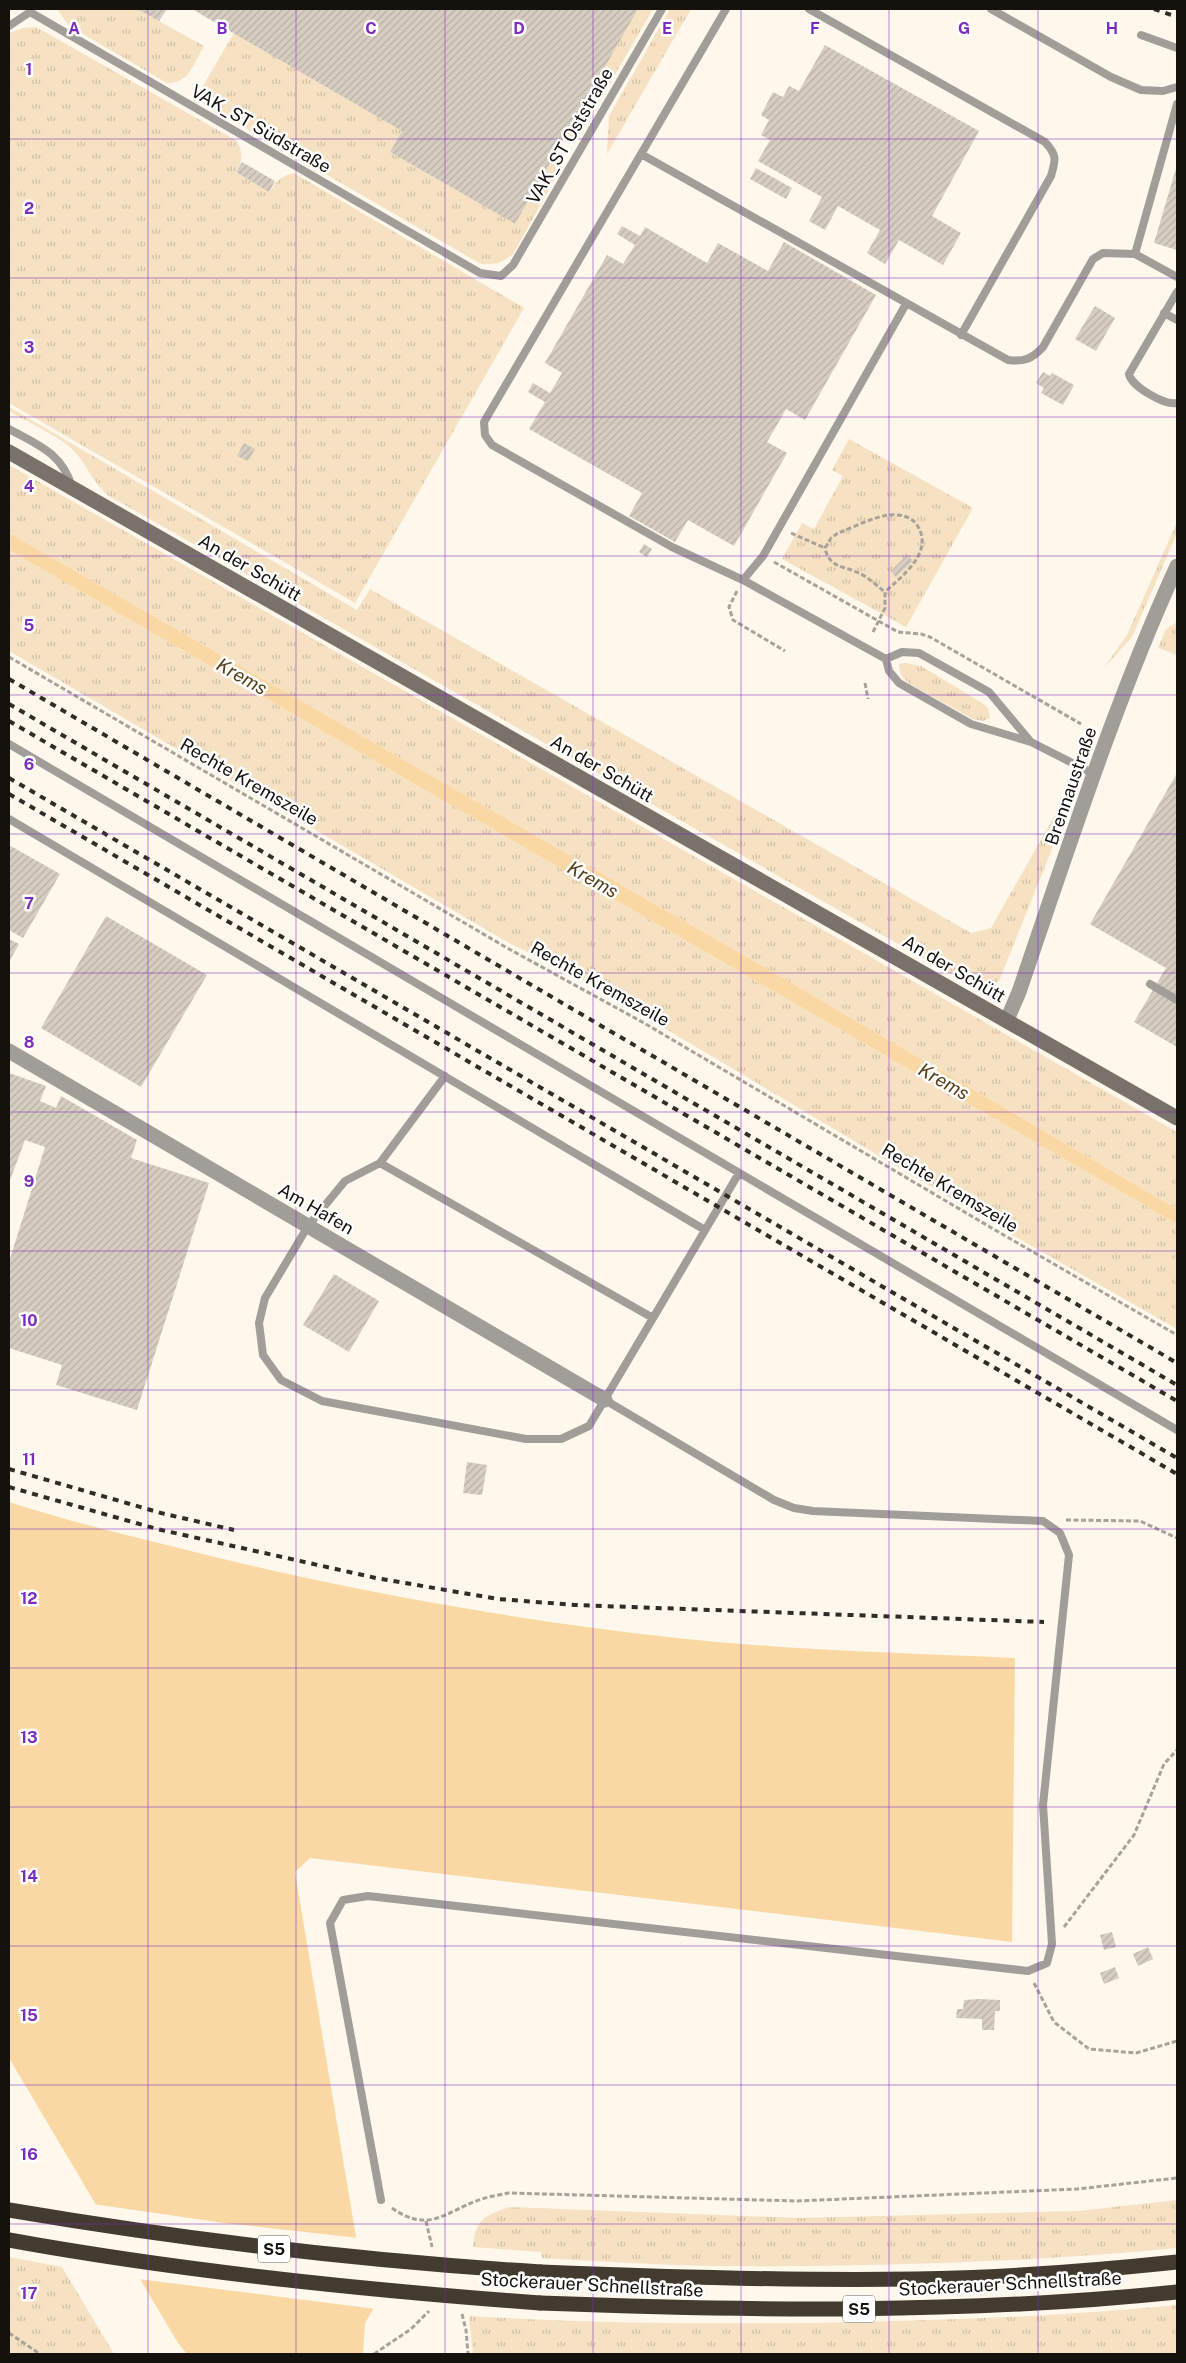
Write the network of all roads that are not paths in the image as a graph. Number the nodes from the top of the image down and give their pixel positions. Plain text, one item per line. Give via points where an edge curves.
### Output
1 (662, 9) edge
2 (726, 9) edge
3 (809, 9) edge
4 (991, 9) edge
5 (31, 11) edge
6 (9, 26) edge
7 (1142, 35) dead end
8 (1177, 48) edge
9 (1177, 87) edge
10 (1177, 104) edge
11 (640, 154) junction
12 (1135, 254) junction
13 (501, 276) joint
14 (1177, 277) edge
15 (1177, 292) edge
16 (906, 304) junction
17 (1164, 313) junction
18 (1177, 320) edge
19 (962, 335) junction
20 (1177, 403) edge
21 (9, 429) edge
22 (9, 452) edge
23 (73, 489) junction
24 (1177, 566) edge
25 (743, 580) junction
26 (1172, 591) edge
27 (886, 658) junction
28 (1031, 742) junction
29 (9, 744) edge
30 (1094, 774) junction
31 (9, 819) edge
32 (1150, 984) dead end
33 (1177, 1000) edge
34 (1007, 1020) junction
35 (9, 1050) edge
36 (445, 1076) junction
37 (1177, 1118) edge
38 (380, 1163) junction
39 (739, 1173) junction
40 (308, 1226) junction
41 (705, 1230) junction
42 (653, 1318) junction
43 (604, 1400) junction
44 (1177, 1430) edge
45 (381, 2200) road end
46 (9, 2210) edge
47 (9, 2240) edge
48 (1177, 2262) edge
49 (1177, 2292) edge

1 - 13 lane, VAK_ST Oststraße via 513,265
2 - 11 lane
3 - 19 lane via 1045,142 1054,151 1051,176
4 - 9 lane via 1111,77 1141,90 1163,91
5 - 6 lane, VAK_ST Südstraße
5 - 13 lane, VAK_ST Südstraße via 480,273
7 - 8 lane
10 - 12 lane
11 - 16 lane
11 - 25 lane via 484,422 485,434 492,444 672,548
12 - 14 lane
12 - 19 lane via 1103,253 1093,259 1043,347 1034,357 1008,360
15 - 17 lane
16 - 19 lane
16 - 25 lane via 763,556
17 - 18 lane
17 - 20 lane via 1129,374 1135,385 1165,402
21 - 23 lane via 56,456 67,470
22 - 23 street, An der Schütt
23 - 34 street, An der Schütt
24 - 26 street, Brennaustraße
25 - 27 lane
26 - 30 street, Brennaustraße via 1143,640
27 - 28 lane via 889,671 898,683 971,724
27 - 28 lane via 902,652 919,653 965,678 989,692
28 - 30 lane
29 - 39 lane
30 - 34 street, Brennaustraße via 1020,992
31 - 36 lane
32 - 33 lane
34 - 37 street, An der Schütt
35 - 40 street, Am Hafen
36 - 38 lane
36 - 41 lane
38 - 40 lane via 345,1181
38 - 42 lane
39 - 41 lane
39 - 44 lane
40 - 43 street, Am Hafen
40 - 43 lane via 265,1298 258,1323 263,1355 281,1380 322,1401 526,1439 561,1439 589,1426
41 - 42 lane
42 - 43 lane
43 - 45 lane via 774,1500 794,1508 1043,1521 1060,1533 1069,1555 1042,1805 1052,1944 1047,1963 1028,1971 368,1896 343,1900 330,1923
46 - 48 highway, Stockerauer Schnellstraße / S5, bridge via 222,2243 434,2266 541,2272 710,2279 918,2279
47 - 49 highway, Stockerauer Schnellstraße / S5, bridge via 295,2283 540,2304 708,2310 918,2309

